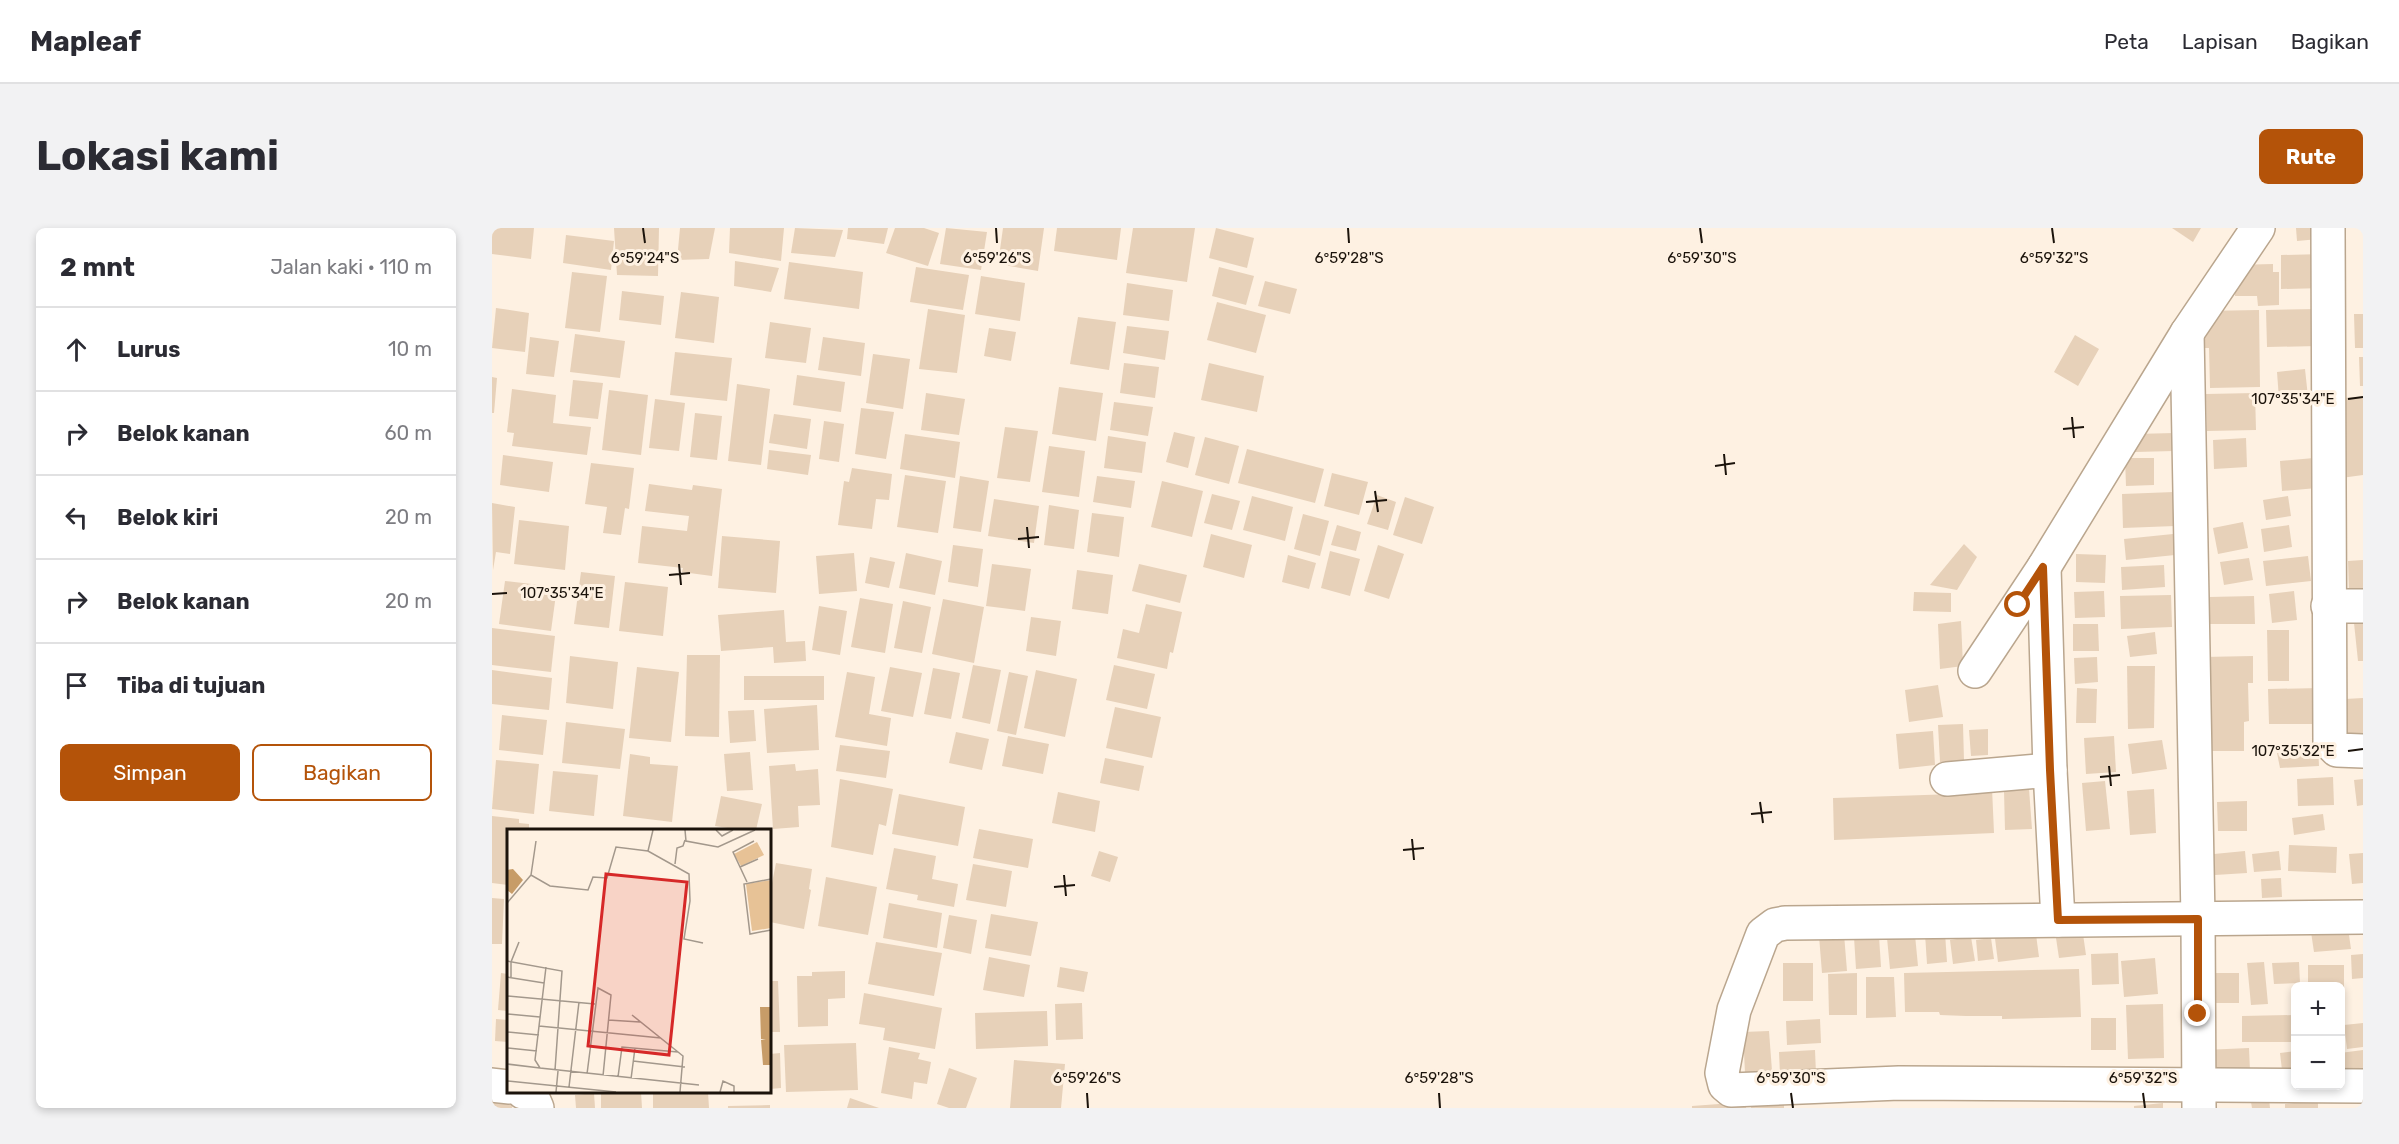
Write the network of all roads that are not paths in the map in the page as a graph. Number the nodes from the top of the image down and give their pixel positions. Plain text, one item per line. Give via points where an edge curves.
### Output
1 (2258, 228) edge
2 (2328, 228) edge
3 (2187, 333) junction
4 (2043, 567) junction
5 (2328, 606) junction
6 (2363, 606) edge
7 (1975, 671) dead end
8 (2363, 752) edge
9 (2050, 770) junction
10 (1947, 779) dead end
11 (2363, 917) edge
12 (2198, 919) junction
13 (2058, 920) junction
14 (492, 1085) edge
15 (2363, 1086) edge
16 (507, 1087) edge
17 (526, 1093) edge
18 (1899, 1096) edge
19 (2199, 1097) edge
20 (537, 1108) edge

1 - 3 street
2 - 5 street
3 - 4 street
3 - 12 street
4 - 7 street
4 - 9 street
5 - 6 street
5 - 8 street via 2330,743 2337,750
9 - 10 street
9 - 13 street
11 - 12 street
12 - 13 street
12 - 19 street
13 - 18 street via 1785,923 1762,934 1734,1010 1722,1073 1725,1085 1731,1090
14 - 16 street
15 - 19 street
17 - 20 street via 531,1094
18 - 19 street

